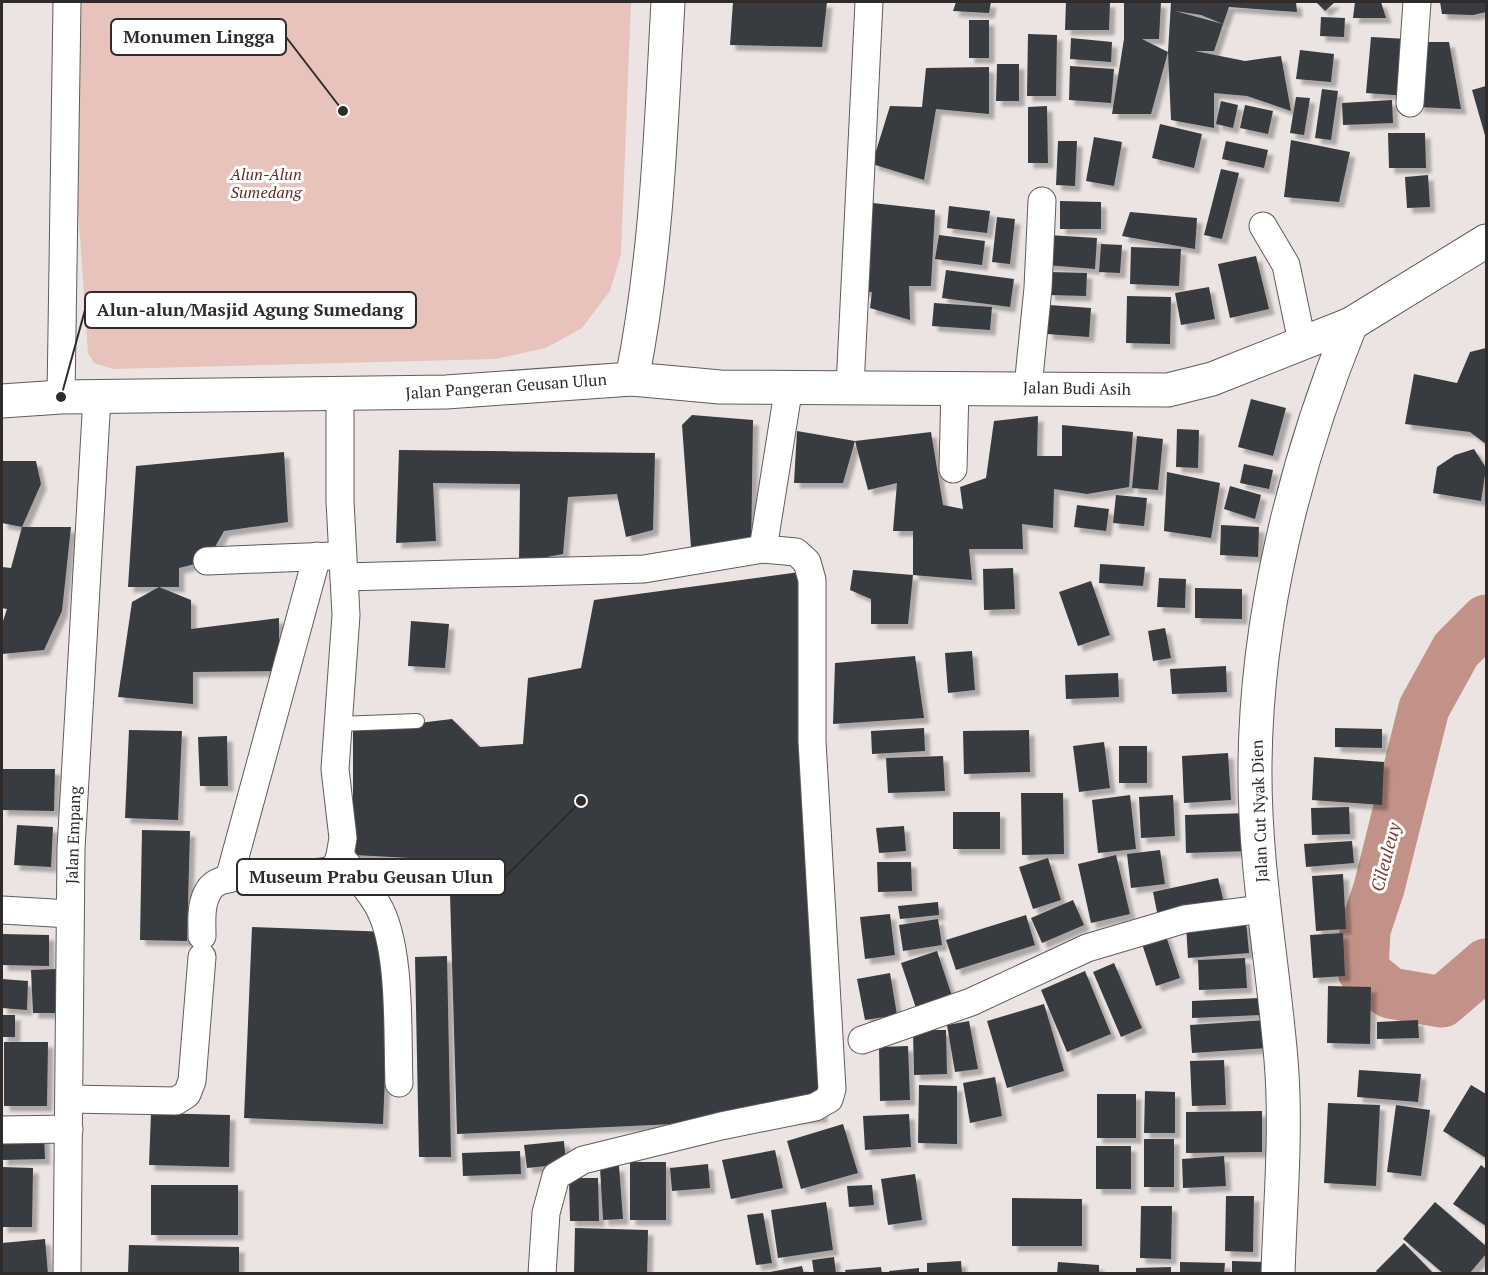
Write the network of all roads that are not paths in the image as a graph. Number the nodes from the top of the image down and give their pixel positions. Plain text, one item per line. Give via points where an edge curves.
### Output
1 (67, 2) edge
2 (668, 2) edge
3 (869, 2) edge
4 (1417, 2) edge
5 (1410, 103) dead end
6 (1042, 201) dead end
7 (1263, 226) dead end
8 (1486, 241) edge
9 (1351, 324) junction
10 (1302, 342) junction
11 (632, 378) junction
12 (789, 386) junction
13 (850, 387) junction
14 (955, 387) junction
15 (1028, 387) junction
16 (340, 395) junction
17 (98, 397) junction
18 (61, 398) junction
19 (2, 401) edge
20 (953, 469) dead end
21 (763, 549) junction
22 (207, 561) dead end
23 (335, 563) junction
24 (417, 721) dead end
25 (338, 724) junction
26 (340, 856) junction
27 (229, 879) junction
28 (1262, 909) junction
29 (2, 910) edge
30 (70, 915) junction
31 (862, 1040) dead end
32 (399, 1083) dead end
33 (69, 1098) junction
34 (69, 1129) junction
35 (2, 1130) edge
36 (67, 1274) edge
37 (542, 1274) edge
38 (1278, 1274) edge

1 - 18 street
2 - 11 street via 659,176 648,286
3 - 13 street
4 - 5 street
6 - 15 street
7 - 10 street via 1286,266
8 - 9 street, Jalan Budi Asih
9 - 10 street, Jalan Budi Asih
9 - 28 street, Jalan Cut Nyak Dien via 1309,438 1280,557 1262,656 1255,767
10 - 15 street, Jalan Budi Asih via 1191,386 1168,390
11 - 12 street, Jalan Budi Asih via 720,387
11 - 16 street, Jalan Pangeran Geusan Ulun via 446,392
12 - 13 street, Jalan Budi Asih
12 - 21 street
13 - 14 street, Jalan Budi Asih
14 - 15 street, Jalan Budi Asih
14 - 20 street
16 - 17 street, Jalan Pangeran Geusan Ulun
16 - 23 street via 340,501
17 - 18 street, Jalan Pangeran Geusan Ulun
17 - 30 street, Jalan Empang
18 - 19 street, Jalan Pangeran Geusan Ulun
21 - 23 street via 645,569
21 - 37 street via 796,552 807,562 812,580 812,741 832,1089 829,1099 815,1107 583,1160 556,1176 546,1214
22 - 23 street
23 - 25 street via 346,615
23 - 27 street
24 - 25 lane
25 - 26 street via 335,769 343,838
26 - 27 street via 335,869 323,873 273,873
26 - 32 street via 378,906 393,954
27 - 33 street via 209,889 202,908 192,1081 187,1094 176,1101
28 - 31 street via 1185,919 1087,948 971,1002
28 - 38 street, Jalan Cut Nyak Dien via 1281,1062
29 - 30 street
30 - 33 street, Jalan Empang
33 - 34 street, Jalan Empang
34 - 35 street
34 - 36 street, Jalan Empang

